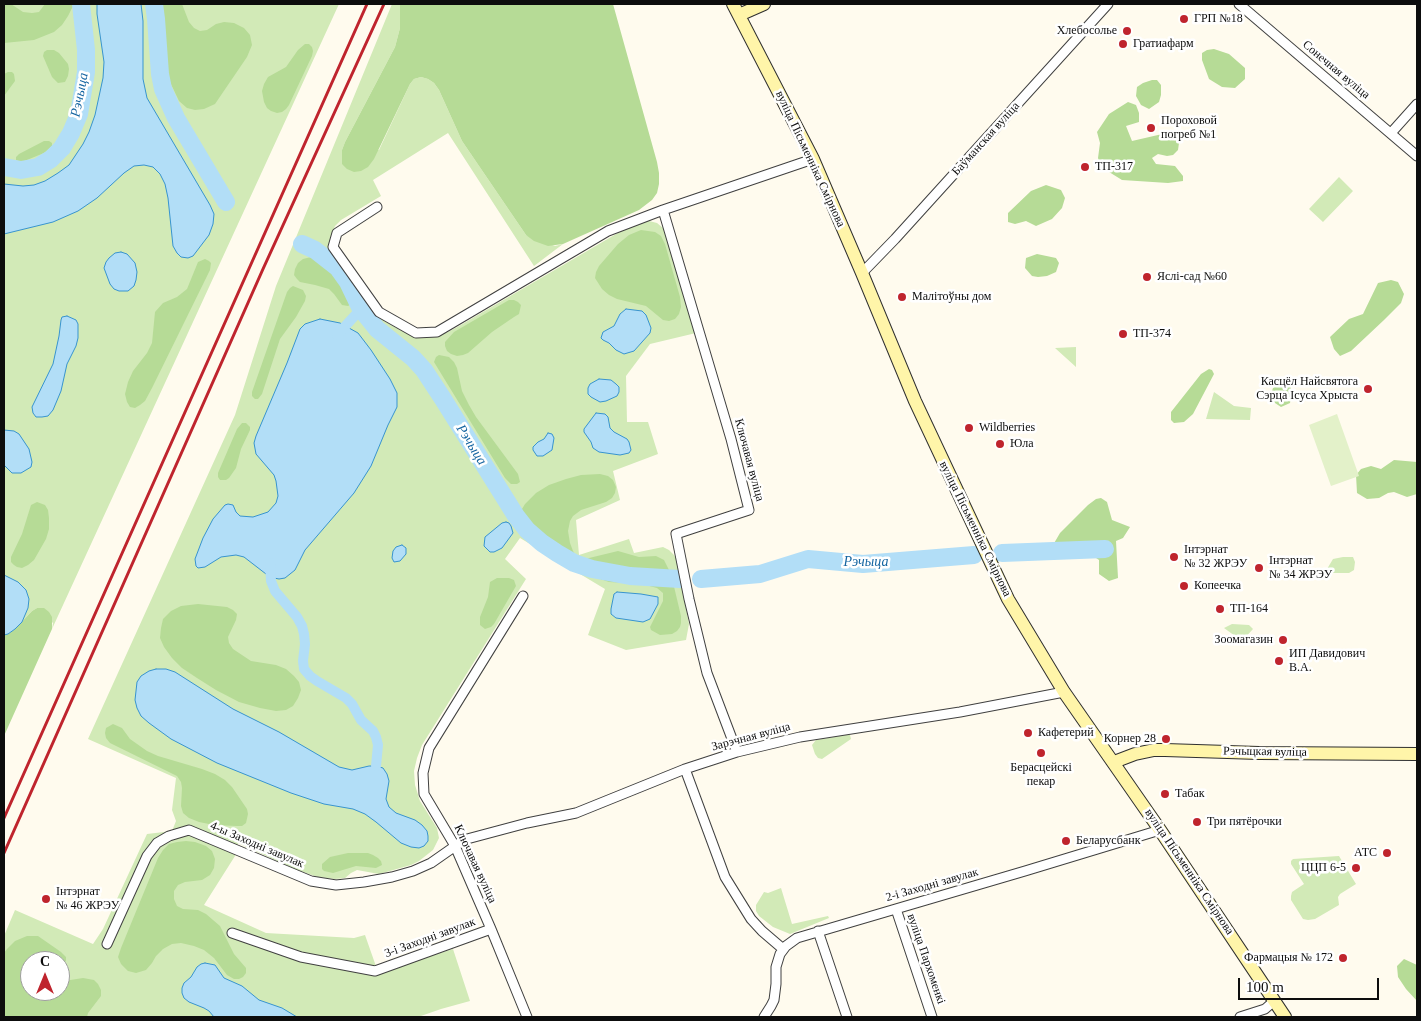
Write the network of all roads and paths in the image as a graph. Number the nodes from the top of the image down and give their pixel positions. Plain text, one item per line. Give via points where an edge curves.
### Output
1 (764, 4) edge
2 (1108, 4) edge
3 (1239, 4) edge
4 (736, 9) edge
5 (1417, 104) edge
6 (1391, 133) junction
7 (1417, 156) edge
8 (813, 159) junction
9 (377, 207) dead end
10 (663, 210) junction
11 (862, 273) junction
12 (523, 596) dead end
13 (1064, 692) junction
14 (737, 752) junction
15 (1417, 754) edge
16 (1114, 762) junction
17 (685, 769) junction
18 (1160, 830) junction
19 (455, 846) junction
20 (896, 909) junction
21 (491, 929) junction
22 (818, 931) junction
23 (232, 933) dead end
24 (107, 944) dead end
25 (783, 949) junction
26 (1274, 1001) junction
27 (527, 1017) edge
28 (764, 1017) edge
29 (847, 1017) edge
30 (932, 1017) edge
31 (1240, 1017) edge
32 (1285, 1017) edge

1 - 4 main road
2 - 11 street, Баўманская вуліца
3 - 6 street, Сонечная вуліца
4 - 8 main road, вуліца Пісьменніка Смірнова
5 - 6 street
6 - 7 street, Сонечная вуліца
8 - 10 street
8 - 11 main road, вуліца Пісьменніка Смірнова
9 - 10 street via 337,233 333,248 379,312 416,333 437,332 608,231
10 - 14 street, Ключавая вуліца via 749,510 676,534 707,674
11 - 13 main road, вуліца Пісьменніка Смірнова via 915,401 981,543 1008,598
12 - 19 street, Ключавая вуліца via 429,748 423,773 424,794
13 - 14 street, Зарэчная вуліца via 800,737
13 - 16 main road, вуліца Пісьменніка Смірнова
14 - 17 street, Зарэчная вуліца
15 - 16 main road, Рэчыцкая вуліца via 1164,750 1134,754
16 - 18 main road, вуліца Пісьменніка Смірнова
17 - 19 street, Зарэчная вуліца via 576,813 527,822 468,839
17 - 25 street via 725,877 751,919
18 - 20 street, 2-і Заходні завулак
18 - 26 main road, вуліца Пісьменніка Смірнова
19 - 21 street, Ключавая вуліца
19 - 24 street, 4-ы Заходні завулак via 431,863 403,875 336,885 311,881 189,830 169,836 147,856
20 - 22 street, 2-і Заходні завулак
20 - 30 street, вуліца Пархоменкі
21 - 23 street, 3-і Заходні завулак via 375,971 301,957
21 - 27 street, Ключавая вуліца
22 - 25 street, 2-і Заходні завулак via 797,938
22 - 29 street
25 - 28 street via 777,960 774,1000
26 - 31 street via 1265,1009
26 - 32 main road, вуліца Пісьменніка Смірнова

